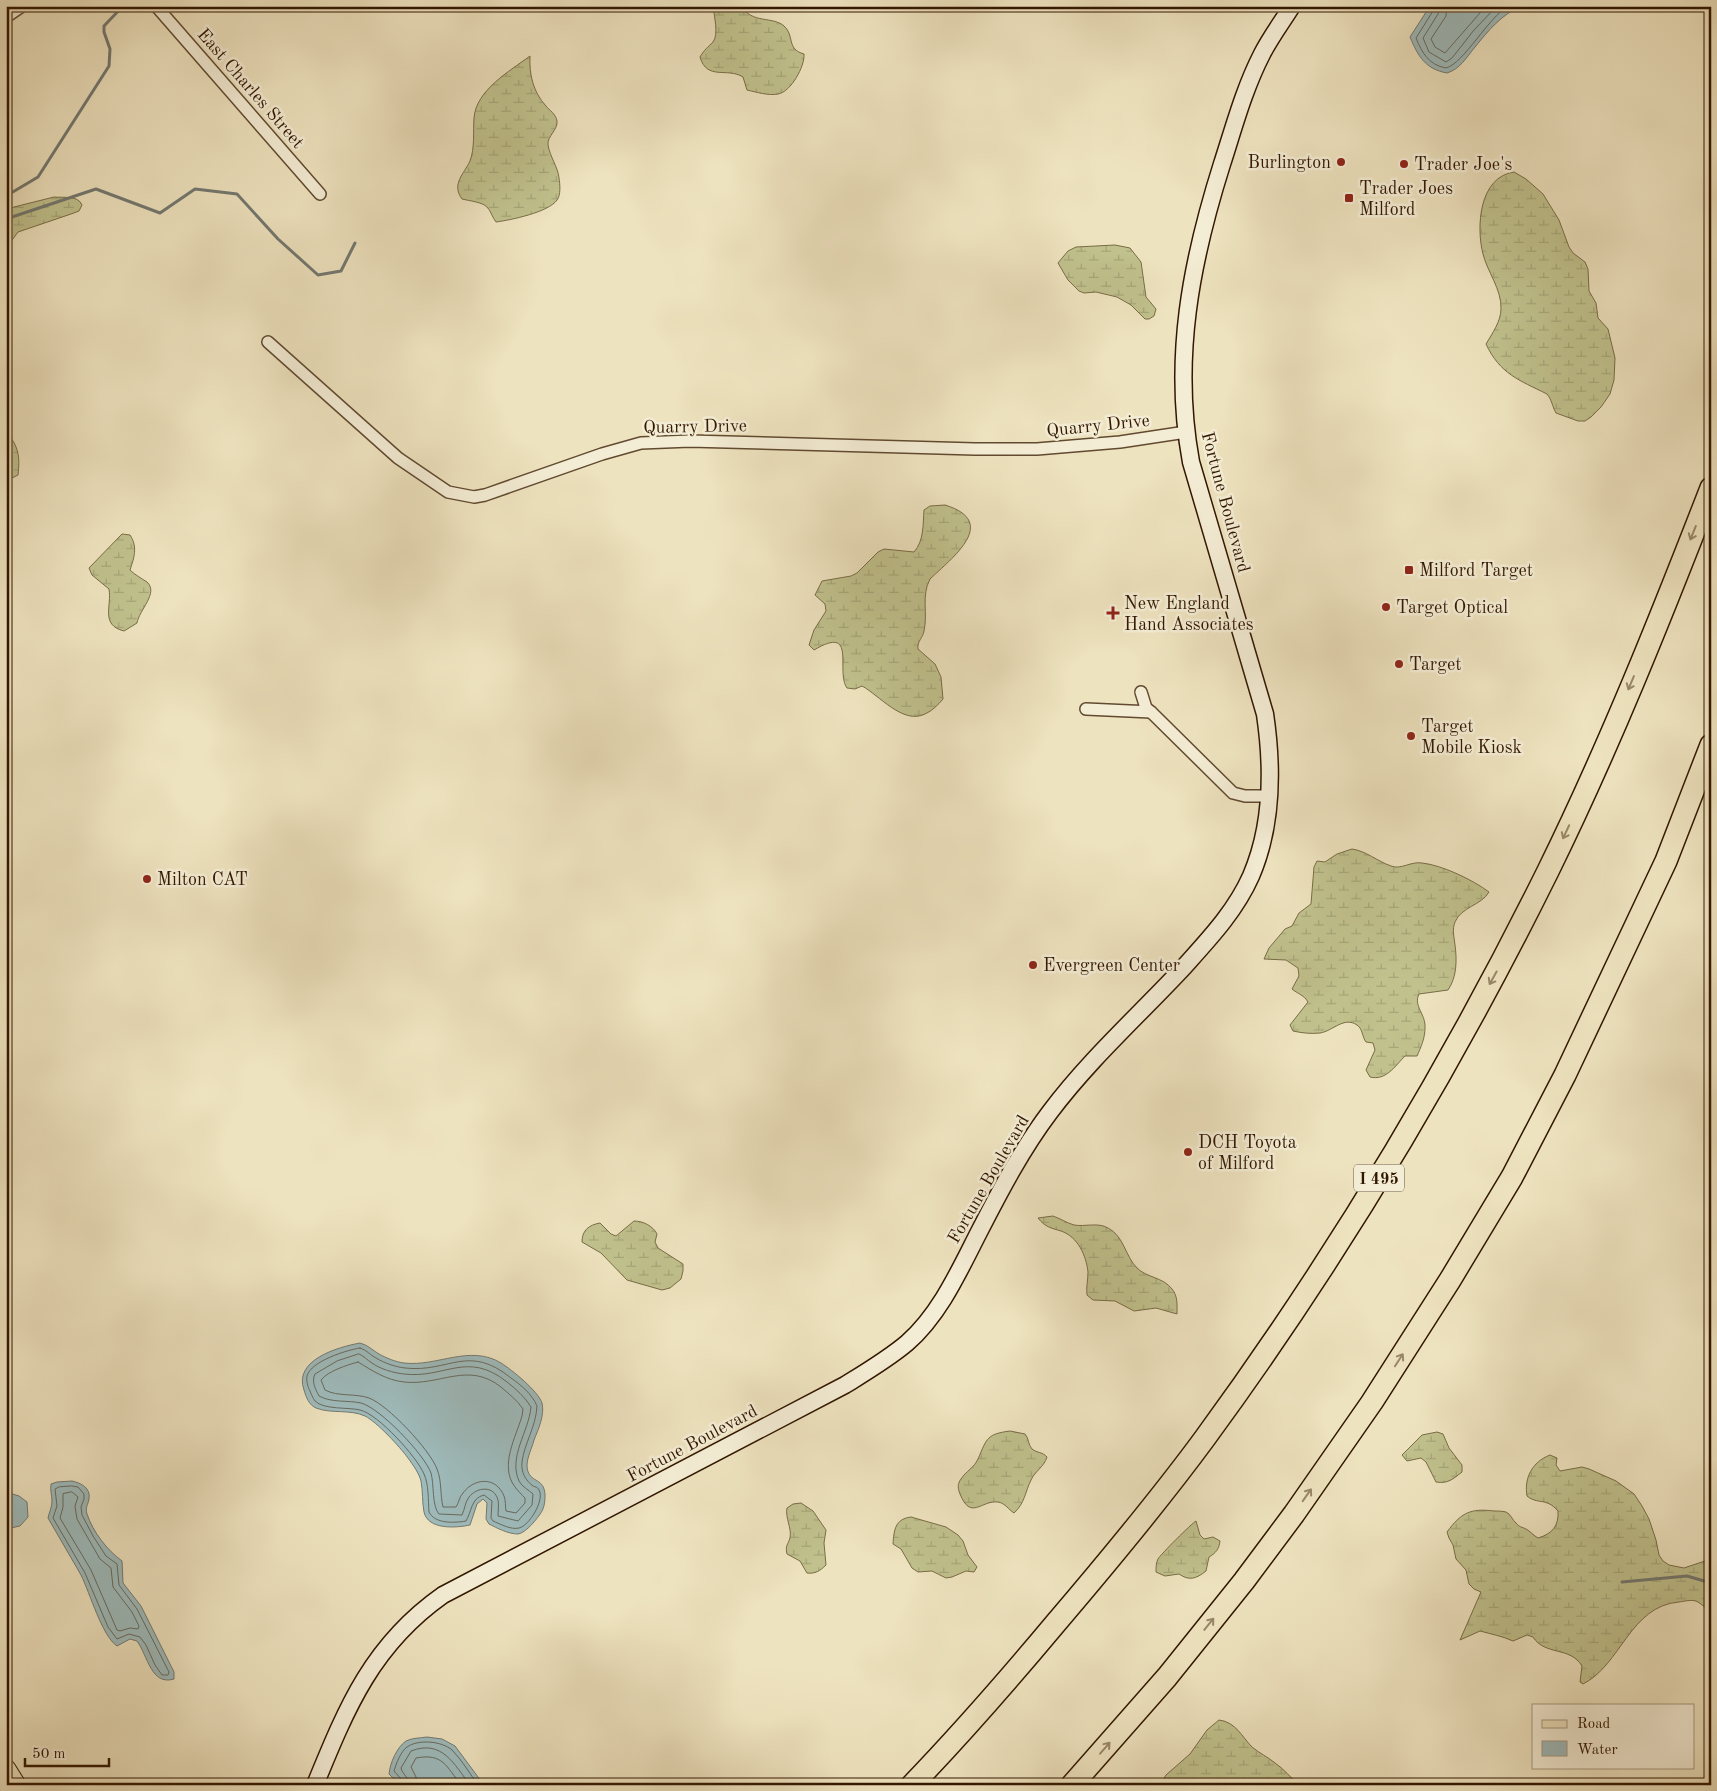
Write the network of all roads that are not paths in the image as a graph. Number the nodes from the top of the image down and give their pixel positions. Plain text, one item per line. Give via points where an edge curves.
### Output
1 (22, 6) edge
2 (156, 6) edge
3 (1292, 6) edge
4 (7, 16) edge
5 (320, 194) dead end
6 (268, 342) dead end
7 (1186, 432) junction
8 (1711, 488) edge
9 (1141, 692) dead end
10 (1086, 709) dead end
11 (1150, 712) junction
12 (1711, 745) edge
13 (1270, 796) junction
14 (6, 1769) edge
15 (16, 1785) edge
16 (315, 1785) edge
17 (912, 1785) edge
18 (1072, 1785) edge

1 - 4 street
2 - 5 street, East Charles Street
3 - 7 main road, Fortune Boulevard via 1262,54 1247,88 1208,208 1190,290 1184,338
6 - 7 street, Quarry Drive via 398,458 448,492 474,497 641,443 699,441 1037,449
7 - 13 main road, Fortune Boulevard via 1265,714 1270,748
8 -> 17 highway, I 495 via 1604,748 1549,868 1497,971 1374,1188 1211,1429 1154,1506 965,1729
9 - 11 street
10 - 11 street
11 - 13 street via 1233,793
18 -> 12 highway via 1244,1581 1372,1402 1450,1280 1512,1177 1569,1066 1666,861
13 - 16 main road, Fortune Boulevard via 1263,840 1251,876 1234,907 1212,935 1077,1078 1050,1112 1008,1176 953,1282 908,1342 845,1385 421,1610 374,1663 341,1722
14 - 15 main road

